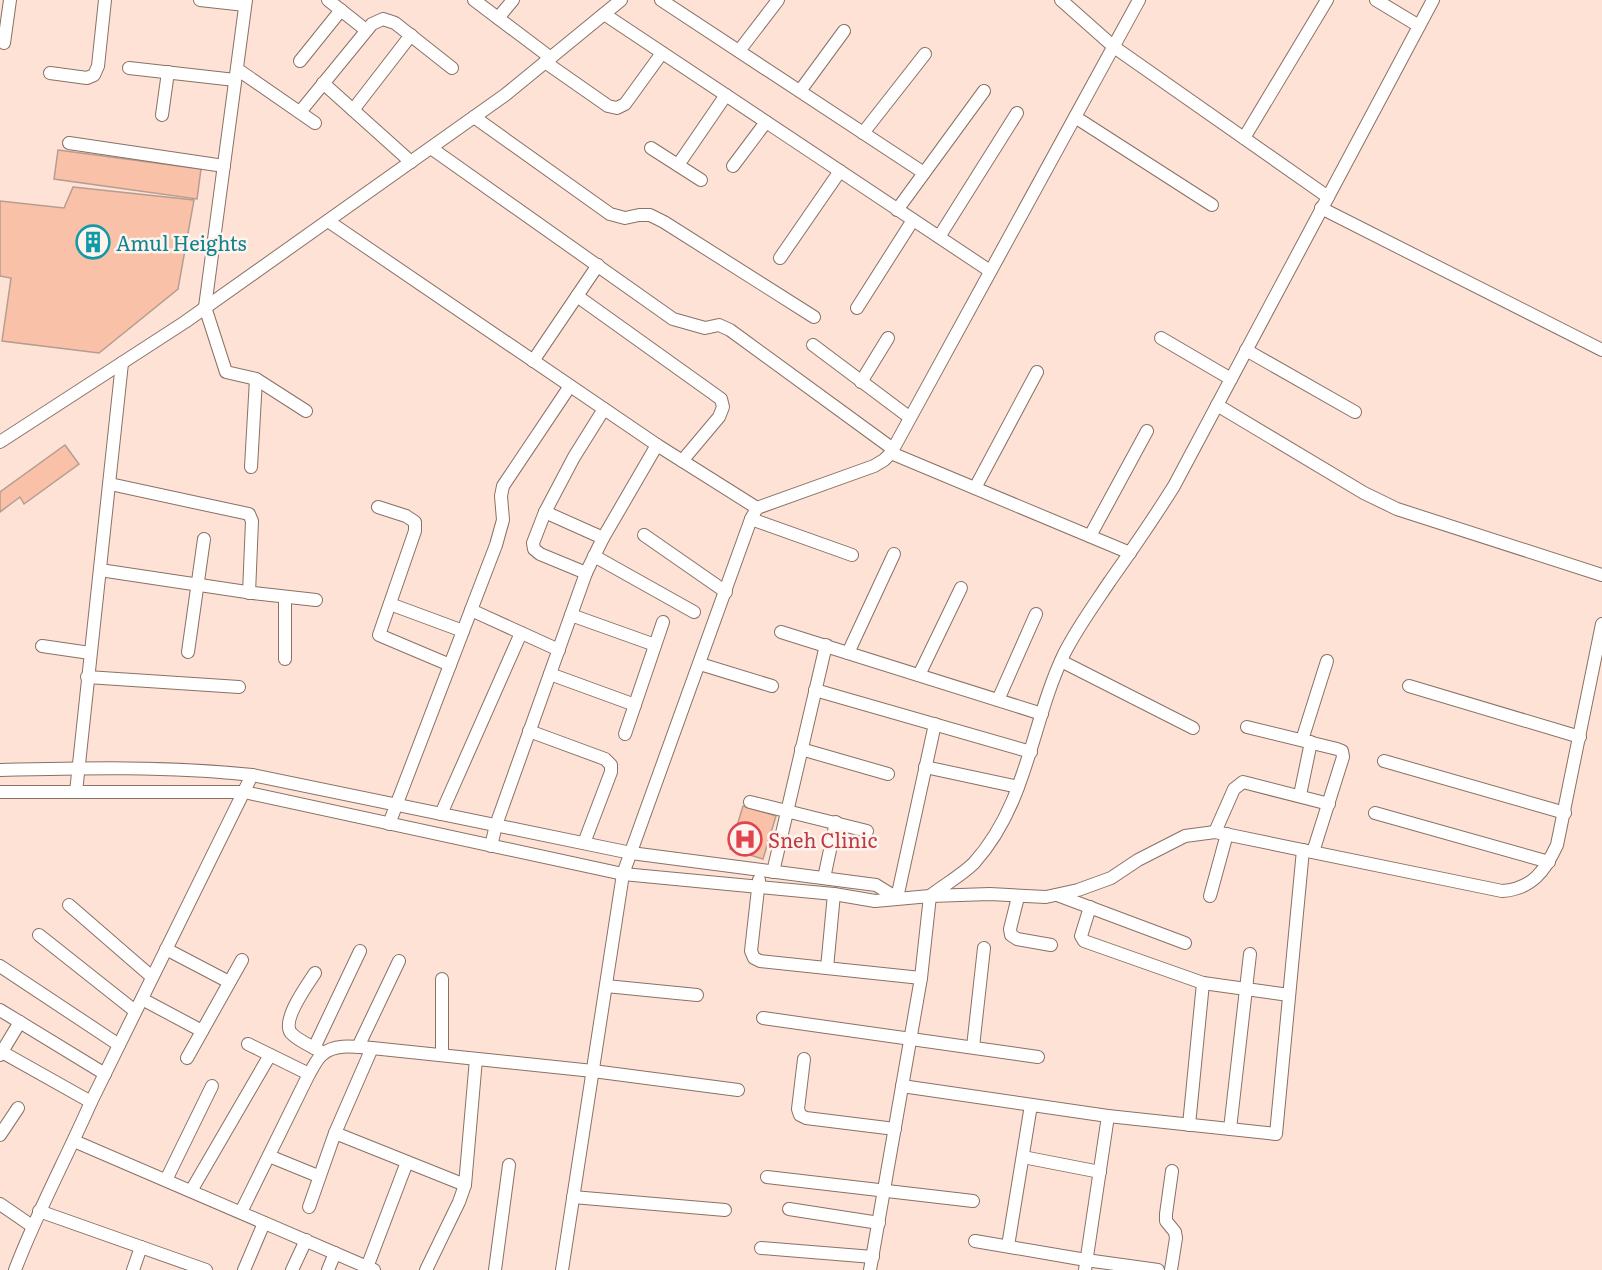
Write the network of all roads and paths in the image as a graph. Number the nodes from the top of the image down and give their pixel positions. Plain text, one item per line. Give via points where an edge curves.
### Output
1 (10, 0) edge
2 (105, 0) edge
3 (200, 0) edge
4 (328, 0) edge
5 (474, 0) edge
6 (513, 0) edge
7 (621, 0) edge
8 (661, 0) edge
9 (778, 0) edge
10 (1061, 0) edge
11 (1140, 0) edge
12 (1328, 0) edge
13 (1376, 0) edge
14 (1433, 0) edge
15 (246, 3) edge
16 (341, 10) junction
17 (604, 14) junction
18 (498, 18) junction
19 (1419, 26) junction
20 (366, 30) junction
21 (844, 31) dead end
22 (411, 35) junction
23 (4, 43) dead end
24 (1114, 47) junction
25 (739, 51) junction
26 (662, 53) junction
27 (925, 54) dead end
28 (548, 60) junction
29 (300, 61) dead end
30 (129, 68) dead end
31 (452, 68) dead end
32 (168, 72) junction
33 (50, 73) dead end
34 (236, 74) junction
35 (323, 83) junction
36 (800, 91) junction
37 (984, 91) dead end
38 (726, 95) junction
39 (353, 110) junction
40 (300, 112) junction
41 (1017, 113) dead end
42 (162, 115) dead end
43 (474, 117) junction
44 (1076, 117) junction
45 (766, 122) junction
46 (315, 123) dead end
47 (863, 133) junction
48 (1244, 138) junction
49 (69, 143) dead end
50 (431, 148) junction
51 (651, 148) dead end
52 (411, 162) junction
53 (678, 165) junction
54 (224, 166) junction
55 (733, 166) dead end
56 (840, 171) junction
57 (924, 173) junction
58 (701, 180) dead end
59 (1328, 197) junction
60 (1212, 205) dead end
61 (1322, 208) junction
62 (897, 210) junction
63 (913, 220) junction
64 (328, 221) junction
65 (939, 237) junction
66 (780, 258) dead end
67 (598, 265) junction
68 (990, 271) junction
69 (577, 296) junction
70 (205, 307) junction
71 (857, 308) dead end
72 (814, 317) dead end
73 (888, 338) dead end
74 (1161, 338) dead end
75 (813, 345) dead end
76 (1246, 350) junction
77 (1602, 350) edge
78 (533, 361) junction
79 (122, 363) junction
80 (1037, 372) dead end
81 (256, 379) junction
82 (1231, 379) junction
83 (861, 382) junction
84 (570, 386) junction
85 (1217, 405) junction
86 (604, 409) junction
87 (306, 411) dead end
88 (1355, 412) dead end
89 (909, 417) junction
90 (1147, 431) dead end
91 (0, 442) edge
92 (657, 445) junction
93 (892, 451) junction
94 (682, 460) junction
95 (251, 467) dead end
96 (110, 484) junction
97 (975, 488) junction
98 (378, 507) dead end
99 (545, 512) junction
100 (754, 514) junction
101 (644, 535) dead end
102 (1090, 536) junction
103 (603, 538) junction
104 (204, 539) dead end
105 (1130, 553) junction
106 (894, 554) dead end
107 (852, 555) dead end
108 (594, 556) junction
109 (100, 570) junction
110 (586, 573) junction
111 (1602, 575) edge
112 (196, 585) junction
113 (961, 588) dead end
114 (726, 592) junction
115 (249, 593) junction
116 (285, 598) junction
117 (316, 600) dead end
118 (390, 604) junction
119 (471, 610) junction
120 (694, 612) dead end
121 (1036, 614) dead end
122 (571, 615) junction
123 (663, 622) dead end
124 (1602, 624) edge
125 (463, 631) junction
126 (781, 632) dead end
127 (522, 633) junction
128 (655, 645) junction
129 (826, 645) junction
130 (42, 646) dead end
131 (558, 650) junction
132 (188, 652) dead end
133 (848, 652) junction
134 (90, 653) junction
135 (285, 659) dead end
136 (1061, 661) junction
137 (1327, 661) dead end
138 (700, 664) junction
139 (450, 665) junction
140 (550, 674) junction
141 (919, 675) junction
142 (87, 677) junction
143 (772, 686) dead end
144 (1409, 686) dead end
145 (239, 687) dead end
146 (815, 690) junction
147 (998, 700) junction
148 (635, 705) junction
149 (1042, 714) junction
150 (935, 724) junction
151 (1247, 727) dead end
152 (1194, 728) dead end
153 (530, 731) junction
154 (625, 734) dead end
155 (1580, 737) junction
156 (1307, 742) junction
157 (801, 749) junction
158 (1031, 752) junction
159 (1384, 761) dead end
160 (925, 767) junction
161 (77, 768) junction
162 (0, 770) edge
163 (888, 774) dead end
164 (252, 775) junction
165 (1018, 787) junction
166 (0, 792) edge
167 (76, 792) junction
168 (244, 792) junction
169 (1299, 795) junction
170 (750, 802) dead end
171 (1329, 804) junction
172 (396, 805) junction
173 (787, 810) junction
174 (1375, 813) dead end
175 (1565, 813) junction
176 (441, 814) junction
177 (836, 822) junction
178 (389, 824) junction
179 (496, 825) junction
180 (867, 831) dead end
181 (1221, 833) junction
182 (584, 843) junction
183 (491, 846) junction
184 (1308, 851) junction
185 (631, 853) junction
186 (1549, 862) junction
187 (767, 871) junction
188 (623, 874) junction
189 (824, 878) junction
190 (758, 887) junction
191 (834, 894) junction
192 (1057, 895) junction
193 (930, 896) junction
194 (1210, 896) dead end
195 (1018, 897) junction
196 (897, 898) junction
197 (69, 905) dead end
198 (1090, 907) junction
199 (39, 935) dead end
200 (1185, 943) dead end
201 (1051, 945) dead end
202 (984, 948) dead end
203 (166, 949) junction
204 (360, 951) dead end
205 (1250, 954) dead end
206 (242, 960) dead end
207 (399, 961) dead end
208 (827, 968) junction
209 (4, 969) edge
210 (315, 973) dead end
211 (152, 977) junction
212 (921, 978) junction
213 (442, 979) dead end
214 (0, 982) edge
215 (229, 982) junction
216 (1203, 983) junction
217 (606, 986) junction
218 (1246, 989) junction
219 (698, 995) dead end
220 (1289, 995) junction
221 (142, 999) junction
222 (0, 1010) edge
223 (135, 1011) junction
224 (763, 1018) dead end
225 (20, 1022) junction
226 (202, 1031) junction
227 (911, 1038) junction
228 (248, 1044) dead end
229 (119, 1045) junction
230 (358, 1047) junction
231 (973, 1047) junction
232 (372, 1048) junction
233 (318, 1051) junction
234 (1, 1053) edge
235 (270, 1055) junction
236 (442, 1055) junction
237 (1038, 1057) dead end
238 (187, 1058) dead end
239 (476, 1059) junction
240 (804, 1059) dead end
241 (593, 1071) junction
242 (105, 1074) junction
243 (309, 1074) junction
244 (212, 1086) dead end
245 (902, 1086) junction
246 (738, 1090) dead end
247 (91, 1102) junction
248 (1031, 1105) junction
249 (18, 1108) dead end
250 (1108, 1116) junction
251 (1189, 1125) junction
252 (895, 1129) junction
253 (1230, 1129) junction
254 (335, 1133) junction
255 (0, 1135) edge
256 (74, 1141) junction
257 (268, 1156) junction
258 (1023, 1157) junction
259 (408, 1162) junction
260 (509, 1165) dead end
261 (1172, 1170) dead end
262 (1100, 1172) junction
263 (318, 1176) junction
264 (767, 1177) dead end
265 (166, 1180) junction
266 (465, 1185) junction
267 (884, 1190) junction
268 (191, 1191) junction
269 (573, 1197) junction
270 (974, 1201) dead end
271 (0, 1204) edge
272 (309, 1207) dead end
273 (789, 1209) dead end
274 (725, 1210) dead end
275 (39, 1211) junction
276 (241, 1212) junction
277 (264, 1222) junction
278 (879, 1223) junction
279 (32, 1226) junction
280 (306, 1240) junction
281 (975, 1240) dead end
282 (1008, 1246) junction
283 (141, 1247) junction
284 (761, 1248) dead end
285 (335, 1253) junction
286 (873, 1257) junction
287 (1086, 1265) edge
288 (200, 1269) edge
289 (369, 1269) edge
290 (15, 1270) edge
291 (133, 1270) edge
292 (244, 1270) edge
293 (292, 1270) edge
294 (328, 1270) edge
295 (426, 1270) edge
296 (495, 1270) edge
297 (562, 1270) edge
298 (870, 1270) edge
299 (1158, 1270) edge
300 (1171, 1270) edge

1 - 23 street
2 - 33 street via 94,75 87,78
3 - 15 street
4 - 16 street
5 - 18 street
6 - 18 street
7 - 17 street
8 - 25 street
9 - 25 street
10 - 24 street
11 - 24 street
12 - 48 street
13 - 19 street
14 - 19 street
15 - 34 street
16 - 20 street
16 - 29 street
17 - 26 street
17 - 28 street
18 - 28 street
19 - 59 street
20 - 22 street via 383,19
20 - 35 street
21 - 36 street
22 - 31 street
22 - 39 street
24 - 44 street
24 - 48 street
25 - 36 street
26 - 28 street via 625,104 617,108 608,106
26 - 38 street
27 - 47 street
28 - 43 street
30 - 32 street
32 - 34 street
32 - 42 street
34 - 40 street
34 - 54 street
35 - 39 street
35 - 40 street
36 - 47 street
37 - 57 street
38 - 45 street
38 - 53 street
39 - 52 street
40 - 46 street
41 - 65 street
43 - 50 street
43 - 72 street via 610,214 626,218 650,215
44 - 60 street
44 - 68 street
45 - 55 street
45 - 56 street
47 - 57 street
48 - 59 street
49 - 54 street
50 - 52 street
50 - 67 street
51 - 53 street
52 - 64 street
53 - 58 street
54 - 70 street
56 - 62 street
56 - 66 street
57 - 62 street
59 - 61 street
61 - 76 street
61 - 77 street
62 - 63 street
63 - 65 street
63 - 71 street
64 - 70 street
64 - 78 street
65 - 68 street
67 - 69 street
67 - 93 street via 673,319 730,330
68 - 89 street
69 - 78 street
69 - 94 street via 721,399 719,417
70 - 79 street
70 - 81 street via 226,372
73 - 83 street
74 - 82 street
75 - 83 street
76 - 82 street
76 - 88 street
78 - 84 street
79 - 91 street
79 - 96 street
80 - 97 street
81 - 87 street
81 - 95 street
82 - 85 street
83 - 89 street
84 - 86 street
84 - 119 street via 504,486 503,520
85 - 105 street via 1174,486
85 - 111 street via 1397,509
86 - 92 street
86 - 99 street
89 - 93 street
90 - 102 street
92 - 94 street
92 - 103 street
93 - 97 street
93 - 100 street via 874,466
94 - 100 street
96 - 109 street
96 - 115 street via 249,514
97 - 102 street
98 - 118 street via 415,522
99 - 103 street
99 - 110 street via 534,549
100 - 107 street
100 - 114 street
101 - 114 street
102 - 105 street
103 - 108 street
104 - 112 street
105 - 136 street via 1081,622
106 - 133 street
108 - 110 street
108 - 120 street
109 - 112 street
109 - 134 street
110 - 122 street
112 - 115 street
112 - 132 street
113 - 141 street
114 - 138 street
115 - 116 street
116 - 117 street
116 - 135 street
118 - 125 street
118 - 139 street via 379,635
119 - 125 street
119 - 127 street
121 - 147 street
122 - 128 street
122 - 131 street
123 - 128 street
124 - 155 street
125 - 139 street
126 - 129 street
127 - 131 street
127 - 176 street
128 - 148 street
129 - 133 street
129 - 146 street
130 - 134 street
131 - 140 street
133 - 141 street
134 - 142 street
136 - 149 street
136 - 152 street
137 - 156 street
138 - 143 street
138 - 185 street
139 - 172 street
140 - 148 street
140 - 153 street
141 - 147 street
142 - 145 street
142 - 161 street
144 - 155 street
146 - 150 street
146 - 157 street
147 - 149 street
148 - 154 street
149 - 158 street
150 - 158 street
150 - 160 street
151 - 156 street
153 - 179 street
153 - 182 street via 605,759 611,765
155 - 175 street
156 - 169 street
156 - 171 street via 1342,751
157 - 163 street
157 - 173 street
158 - 165 street
159 - 175 street
160 - 165 street
160 - 196 street
161 - 162 street
161 - 164 street via 198,769
161 - 167 street
164 - 168 street
164 - 172 street
165 - 193 street via 997,831 972,864
166 - 167 street
167 - 168 street
168 - 178 street
168 - 203 street
169 - 171 street
169 - 181 street via 1243,782 1233,789
170 - 173 street
171 - 184 street
172 - 176 street
172 - 178 street
173 - 177 street
173 - 187 street
174 - 186 street
175 - 186 street
176 - 179 street
177 - 180 street
177 - 189 street
178 - 183 street
179 - 182 street
179 - 183 street
181 - 184 street
181 - 192 street via 1185,836 1111,878
181 - 194 street
182 - 185 street
183 - 188 street
184 - 186 street via 1502,891 1525,886
184 - 220 street
185 - 187 street
185 - 188 street
187 - 189 street
187 - 190 street
188 - 190 street
188 - 217 street
189 - 196 street via 876,885
190 - 191 street
190 - 208 street via 751,951 754,958
191 - 196 street via 875,901
191 - 208 street
192 - 195 street
192 - 198 street
193 - 195 street
193 - 196 street
193 - 212 street
195 - 201 street via 1011,935
197 - 211 street
198 - 200 street
198 - 216 street via 1082,928 1084,941
199 - 223 street
202 - 231 street
203 - 211 street
203 - 215 street
204 - 233 street
205 - 218 street
206 - 215 street
207 - 230 street
208 - 212 street
209 - 214 street
209 - 229 street
210 - 233 street via 289,1016 288,1025 291,1033
211 - 221 street
212 - 227 street
213 - 236 street
215 - 226 street
216 - 218 street
216 - 251 street
217 - 219 street
217 - 241 street
218 - 220 street
218 - 253 street
220 - 253 street via 1276,1134
221 - 223 street
221 - 226 street
222 - 225 street
223 - 229 street
224 - 227 street
225 - 234 street
225 - 242 street
226 - 238 street
227 - 231 street
227 - 245 street
228 - 235 street
229 - 242 street
230 - 232 street
230 - 233 street
231 - 237 street
232 - 236 street
232 - 254 street
233 - 243 street
234 - 247 street
235 - 243 street
235 - 268 street
236 - 239 street
239 - 241 street
239 - 266 street
240 - 252 street via 800,1115
241 - 246 street
241 - 269 street
242 - 247 street
243 - 257 street
244 - 265 street
245 - 248 street
245 - 252 street
247 - 256 street
248 - 250 street
248 - 258 street
249 - 255 street
250 - 251 street
250 - 262 street
251 - 253 street
252 - 267 street
254 - 259 street
254 - 263 street
256 - 265 street
256 - 275 street
257 - 263 street
257 - 276 street
258 - 262 street
258 - 282 street
259 - 266 street
259 - 289 street
260 - 296 street
261 - 300 street via 1166,1214 1176,1238
262 - 287 street
263 - 272 street
264 - 267 street
265 - 268 street
266 - 295 street
267 - 270 street
267 - 278 street
268 - 276 street
269 - 274 street
269 - 297 street
271 - 279 street
273 - 278 street
275 - 279 street
275 - 283 street
276 - 277 street
277 - 280 street
277 - 292 street
278 - 286 street
279 - 290 street
280 - 285 street
280 - 293 street
281 - 282 street
282 - 287 street
283 - 288 street
283 - 291 street
284 - 286 street
285 - 289 street
285 - 294 street
286 - 298 street
287 - 299 street

